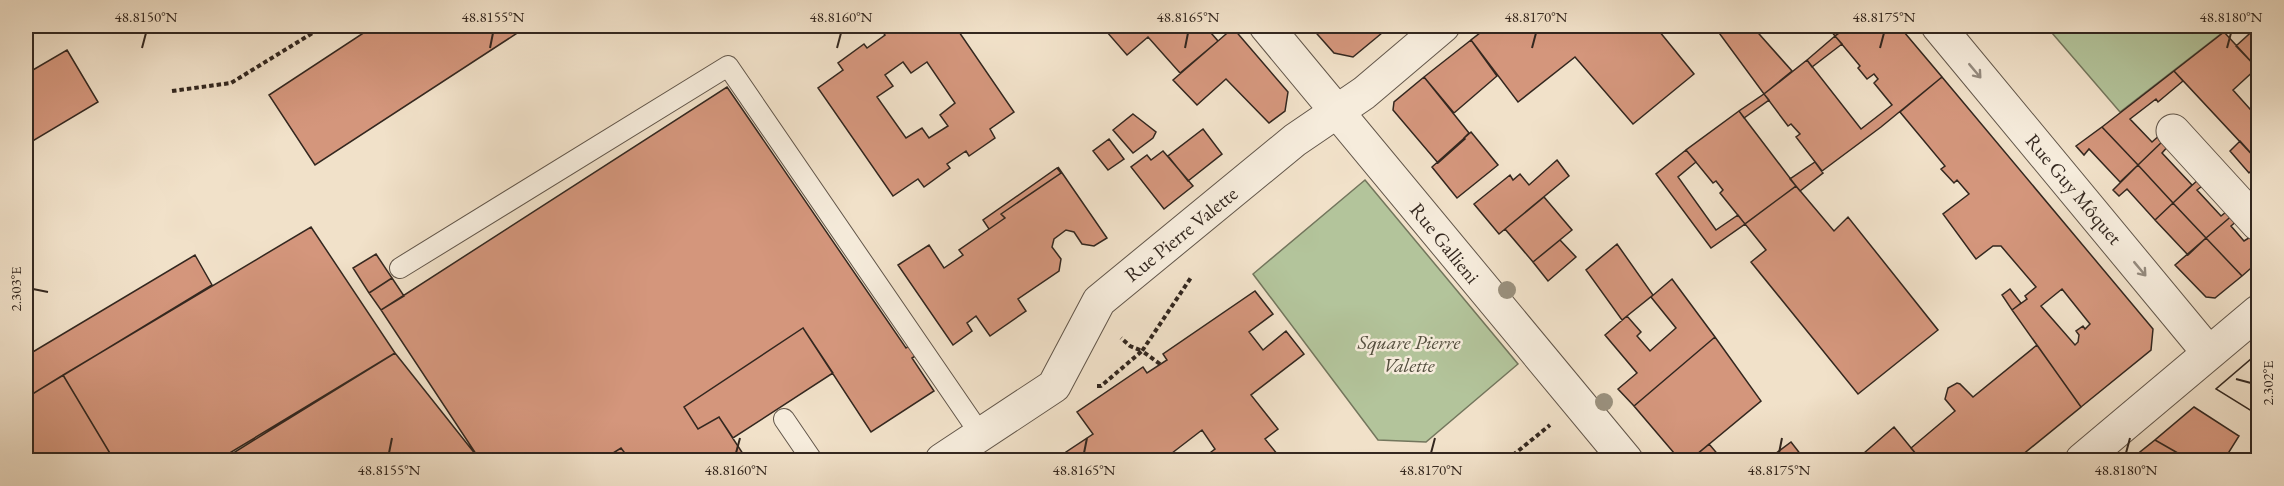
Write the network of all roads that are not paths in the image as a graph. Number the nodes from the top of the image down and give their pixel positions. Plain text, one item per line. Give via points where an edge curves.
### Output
1 (1266, 26) edge
2 (1443, 26) edge
3 (1938, 26) edge
4 (1338, 112) junction
5 (2173, 130) dead end
6 (2259, 224) edge
7 (400, 268) dead end
8 (2259, 312) edge
9 (2209, 353) junction
10 (784, 419) dead end
11 (981, 435) junction
12 (812, 460) edge
13 (942, 460) edge
14 (1626, 460) edge
15 (2082, 460) edge

1 - 4 street, Rue Gallieni
2 - 4 street, Rue Pierre Valette
3 -> 9 street, Rue Guy Môquet
4 - 11 street, Rue Pierre Valette via 1295,140 1099,301 1054,386
4 - 14 street, Rue Gallieni
5 - 6 street
7 - 11 lane via 728,66
8 - 9 street
9 - 15 street
10 - 12 lane
11 - 13 street, Rue Pierre Valette

